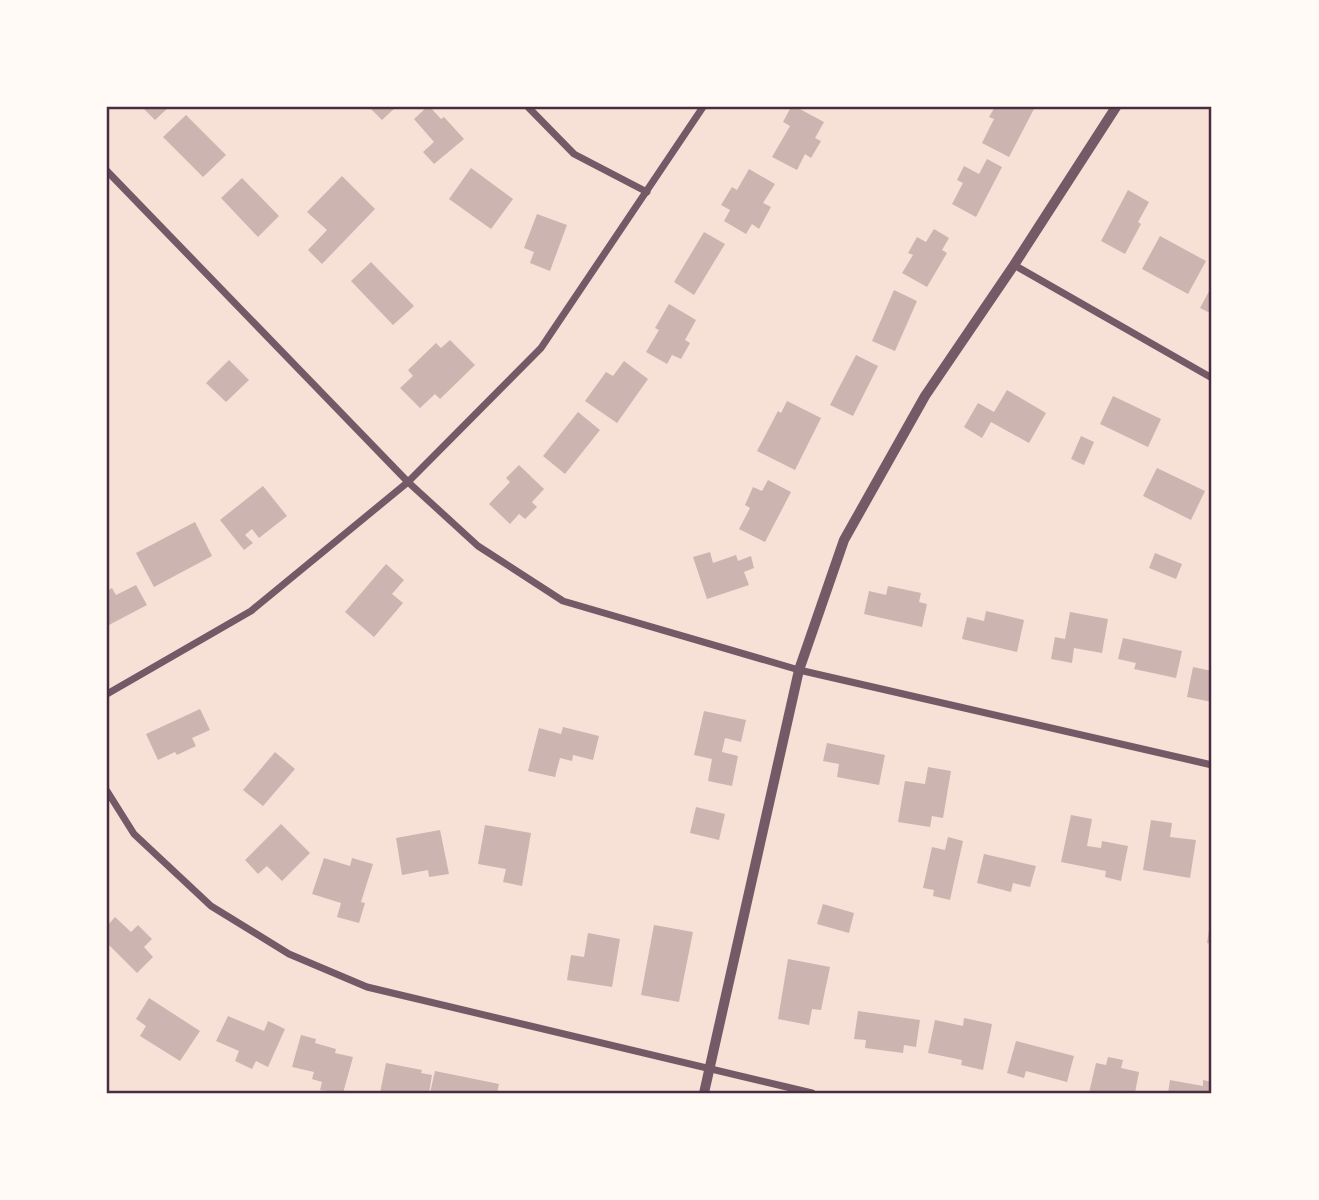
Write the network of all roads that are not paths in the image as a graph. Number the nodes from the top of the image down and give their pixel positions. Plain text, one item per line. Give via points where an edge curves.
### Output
1 (528, 107) edge
2 (703, 107) edge
3 (1116, 107) edge
4 (107, 171) edge
5 (647, 192) junction
6 (1014, 265) junction
7 (1212, 379) edge
8 (408, 482) junction
9 (799, 670) junction
10 (107, 694) edge
11 (1212, 765) edge
12 (107, 791) edge
13 (709, 1069) junction
14 (704, 1093) edge
15 (812, 1093) edge

1 - 5 street via 574,154
2 - 5 street
3 - 6 street
4 - 8 street
5 - 8 street via 541,348
6 - 7 street
6 - 9 street via 925,396 844,541
8 - 9 street via 478,546 563,601
8 - 10 street via 251,611
9 - 11 street
9 - 13 street
12 - 13 street via 134,834 211,906 289,954 367,987
13 - 14 street
13 - 15 street

